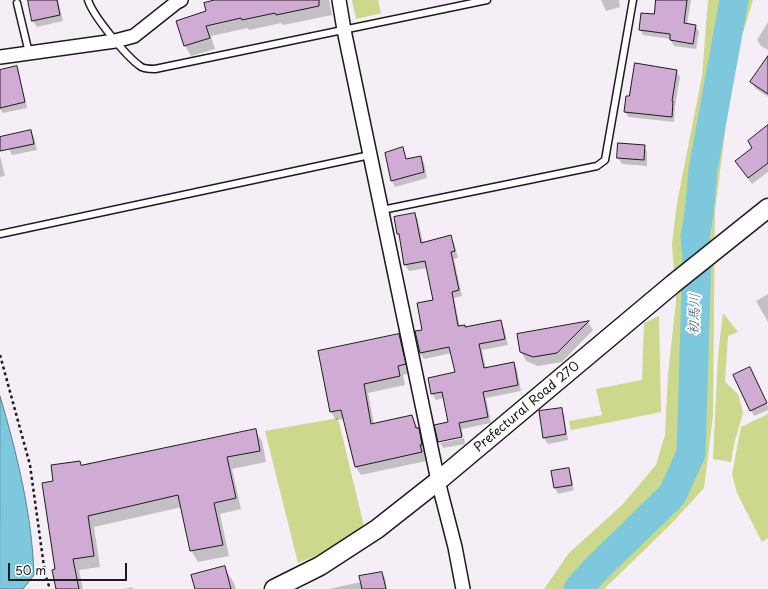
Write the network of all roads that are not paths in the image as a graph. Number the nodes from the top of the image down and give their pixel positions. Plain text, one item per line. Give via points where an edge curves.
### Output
1 (88, 0) edge
2 (181, 0) edge
3 (339, 0) edge
4 (487, 0) edge
5 (633, 0) edge
6 (17, 3) dead end
7 (344, 30) junction
8 (115, 41) junction
9 (29, 53) junction
10 (0, 57) edge
11 (370, 155) junction
12 (768, 208) edge
13 (382, 210) junction
14 (0, 234) edge
15 (438, 481) junction
16 (274, 589) edge
17 (463, 589) edge

1 - 8 lane via 90,7
2 - 8 street via 134,36
3 - 7 street
4 - 7 lane
5 - 13 lane via 605,160 597,166
6 - 9 lane
7 - 8 lane via 155,69 141,67
7 - 11 street
8 - 9 street
9 - 10 street
11 - 13 street
11 - 14 lane
12 - 15 main road, Prefectural Road 270
13 - 15 street
15 - 16 main road, Prefectural Road 270 via 377,529 320,566
15 - 17 street

